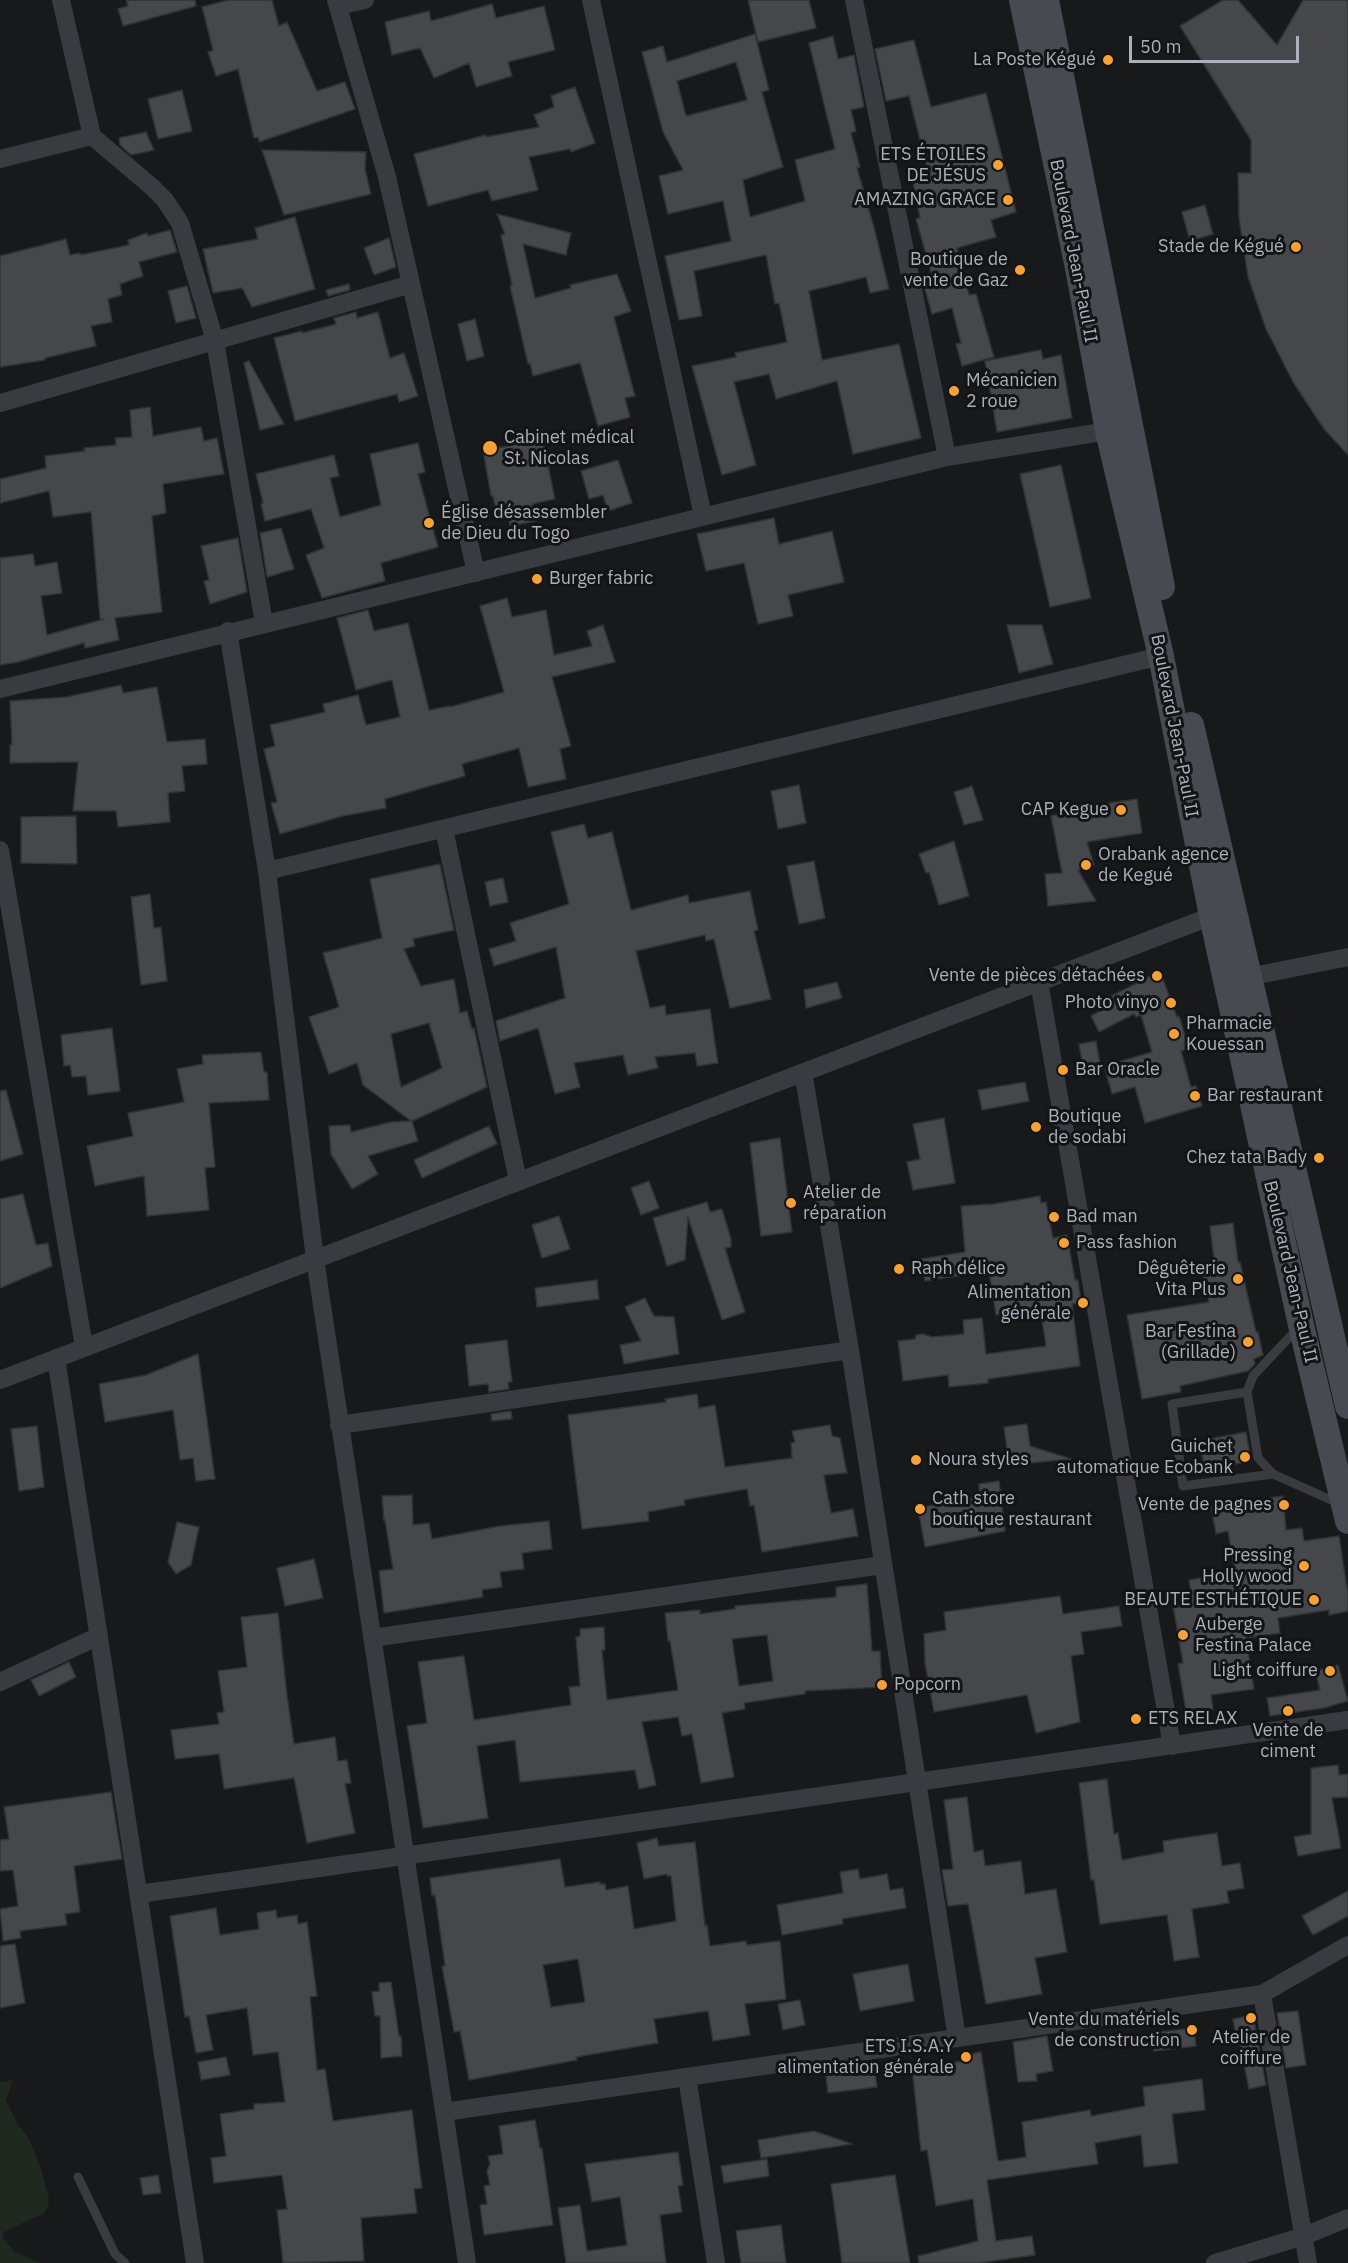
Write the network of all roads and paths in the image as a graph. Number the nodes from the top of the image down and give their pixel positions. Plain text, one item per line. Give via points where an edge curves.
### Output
1 (61, 0) edge
2 (365, 0) edge
3 (591, 0) edge
4 (854, 0) edge
5 (1022, 0) edge
6 (1046, 0) edge
7 (337, 3) edge
8 (92, 136) junction
9 (0, 159) edge
10 (411, 284) junction
11 (215, 341) junction
12 (0, 403) edge
13 (1108, 431) junction
14 (947, 457) junction
15 (703, 516) junction
16 (476, 573) junction
17 (264, 623) junction
18 (228, 631) junction
19 (1161, 656) junction
20 (0, 689) edge
21 (444, 829) junction
22 (0, 850) edge
23 (267, 871) junction
24 (1212, 916) junction
25 (1348, 957) edge
26 (1238, 979) junction
27 (1038, 982) junction
28 (803, 1072) junction
29 (518, 1181) junction
30 (315, 1259) junction
31 (1301, 1325) junction
32 (84, 1347) junction
33 (850, 1350) junction
34 (56, 1358) junction
35 (0, 1380) edge
36 (1247, 1392) junction
37 (1348, 1406) edge
38 (339, 1425) junction
39 (1274, 1474) junction
40 (1346, 1513) edge
41 (883, 1565) junction
42 (99, 1636) junction
43 (372, 1638) junction
44 (0, 1682) edge
45 (1348, 1720) edge
46 (1172, 1746) junction
47 (917, 1783) junction
48 (405, 1856) junction
49 (139, 1894) junction
50 (1348, 1945) edge
51 (1262, 1994) junction
52 (957, 2038) junction
53 (687, 2076) junction
54 (444, 2112) junction
55 (78, 2177) dead end
56 (1348, 2218) edge
57 (1304, 2236) junction
58 (191, 2262) edge
59 (125, 2263) edge
60 (467, 2263) edge
61 (716, 2263) edge
62 (1215, 2263) edge
63 (1308, 2263) edge

1 - 8 street
2 - 7 street
3 - 15 street
4 - 14 street
5 - 13 main road, Boulevard Jean-Paul II
6 - 26 main road, Boulevard Jean-Paul II
7 - 10 street via 387,177
8 - 9 street
8 - 11 street via 152,187 180,223
10 - 11 street
10 - 16 street
11 - 12 street
11 - 17 street
13 - 14 street
13 - 19 main road, Boulevard Jean-Paul II
14 - 15 street
15 - 16 street
16 - 17 street
17 - 18 street
18 - 20 street
18 - 23 street
19 - 21 street
19 - 24 main road, Boulevard Jean-Paul II
21 - 23 street
21 - 29 street
22 - 32 street
23 - 30 street
24 - 26 main road, Boulevard Jean-Paul II
24 - 27 street
25 - 26 street
26 - 31 main road, Boulevard Jean-Paul II
26 - 37 main road, Boulevard Jean-Paul II
27 - 28 street
27 - 46 street
28 - 29 street
28 - 33 street
29 - 30 street
30 - 32 street
30 - 38 street
31 - 36 lane via 1253,1376
31 - 40 main road, Boulevard Jean-Paul II
32 - 34 street
33 - 38 street
33 - 41 street
34 - 35 street
34 - 42 street
36 - 39 lane via 1258,1458
36 - 39 lane via 1172,1404 1183,1486
38 - 43 street
39 - 40 lane
41 - 43 street
41 - 47 street
42 - 44 street
42 - 49 street
43 - 48 street
45 - 46 street
46 - 47 street
47 - 48 street
47 - 52 street
48 - 49 street
48 - 54 street
49 - 58 street
50 - 51 street
51 - 52 street
51 - 57 street
52 - 53 street
53 - 54 street
53 - 61 street
54 - 60 street
55 - 59 lane via 115,2254
56 - 57 street
57 - 62 street
57 - 63 street

